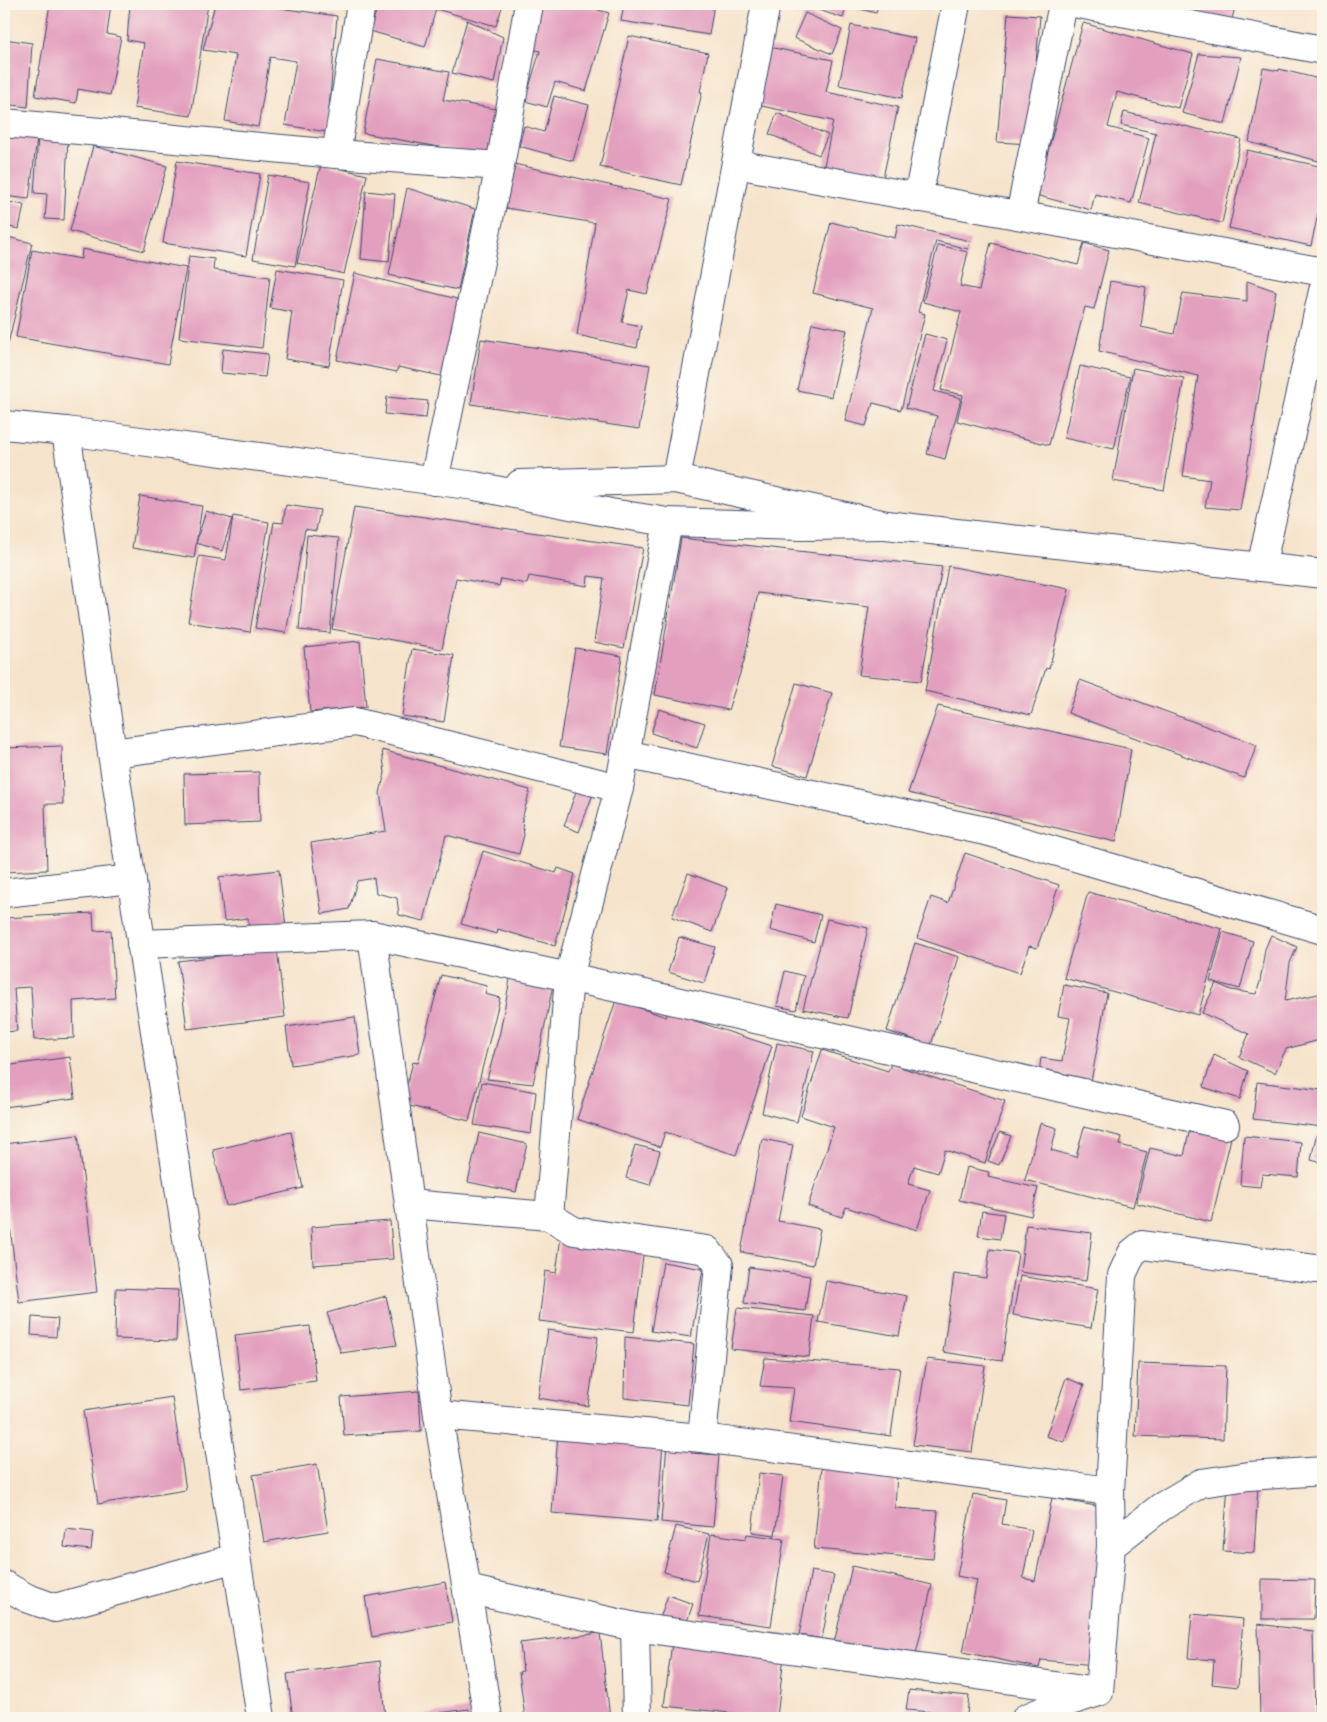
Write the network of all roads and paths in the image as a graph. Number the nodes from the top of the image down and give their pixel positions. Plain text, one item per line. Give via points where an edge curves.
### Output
1 (361, 4) edge
2 (529, 4) edge
3 (766, 4) edge
4 (956, 4) edge
5 (1062, 4) edge
6 (1079, 4) edge
7 (1323, 50) edge
8 (4, 122) edge
9 (336, 154) junction
10 (736, 164) junction
11 (500, 166) junction
12 (918, 198) junction
13 (1020, 214) junction
14 (1323, 272) edge
15 (1323, 291) edge
16 (4, 425) edge
17 (66, 431) junction
18 (676, 479) junction
19 (434, 481) junction
20 (475, 486) junction
21 (668, 522) junction
22 (886, 525) junction
23 (1261, 567) junction
24 (1323, 574) edge
25 (112, 753) junction
26 (625, 754) junction
27 (619, 788) junction
28 (132, 879) junction
29 (4, 892) edge
30 (1323, 930) edge
31 (372, 935) junction
32 (141, 944) junction
33 (569, 977) junction
34 (1225, 1125) dead end
35 (409, 1204) junction
36 (549, 1216) junction
37 (1323, 1270) edge
38 (438, 1415) junction
39 (702, 1438) junction
40 (1323, 1471) edge
41 (1110, 1492) junction
42 (1111, 1546) junction
43 (236, 1558) junction
44 (4, 1585) edge
45 (467, 1589) junction
46 (635, 1627) junction
47 (1099, 1692) junction
48 (261, 1718) edge
49 (488, 1718) edge
50 (637, 1718) edge
51 (1026, 1718) edge

1 - 9 street
2 - 11 street
3 - 10 street
4 - 12 street
5 - 13 street
6 - 7 street
8 - 9 street
9 - 11 street
10 - 12 street
10 - 18 street
11 - 19 street
12 - 13 street
13 - 14 street
15 - 23 street
16 - 17 street
17 - 19 street
17 - 25 street
18 - 20 street
18 - 22 street
19 - 20 street
20 - 21 street
21 - 22 street
21 - 26 street
22 - 23 street
23 - 24 street
25 - 27 street via 354,722
25 - 28 street
26 - 27 street
26 - 30 street via 990,832
27 - 33 street
28 - 29 street
28 - 32 street
31 - 32 street
31 - 33 street
31 - 35 street
32 - 43 street
33 - 34 street
33 - 36 street
35 - 36 street
35 - 38 street
36 - 39 street via 574,1231 707,1250 719,1265
37 - 41 street via 1142,1245 1132,1254 1122,1275
38 - 39 street
38 - 45 street
39 - 41 street
40 - 42 street via 1201,1482 1161,1507
41 - 42 street
42 - 47 street
43 - 44 street via 55,1608
43 - 48 street
45 - 46 street
45 - 49 street
46 - 47 street
46 - 50 street
47 - 51 street

